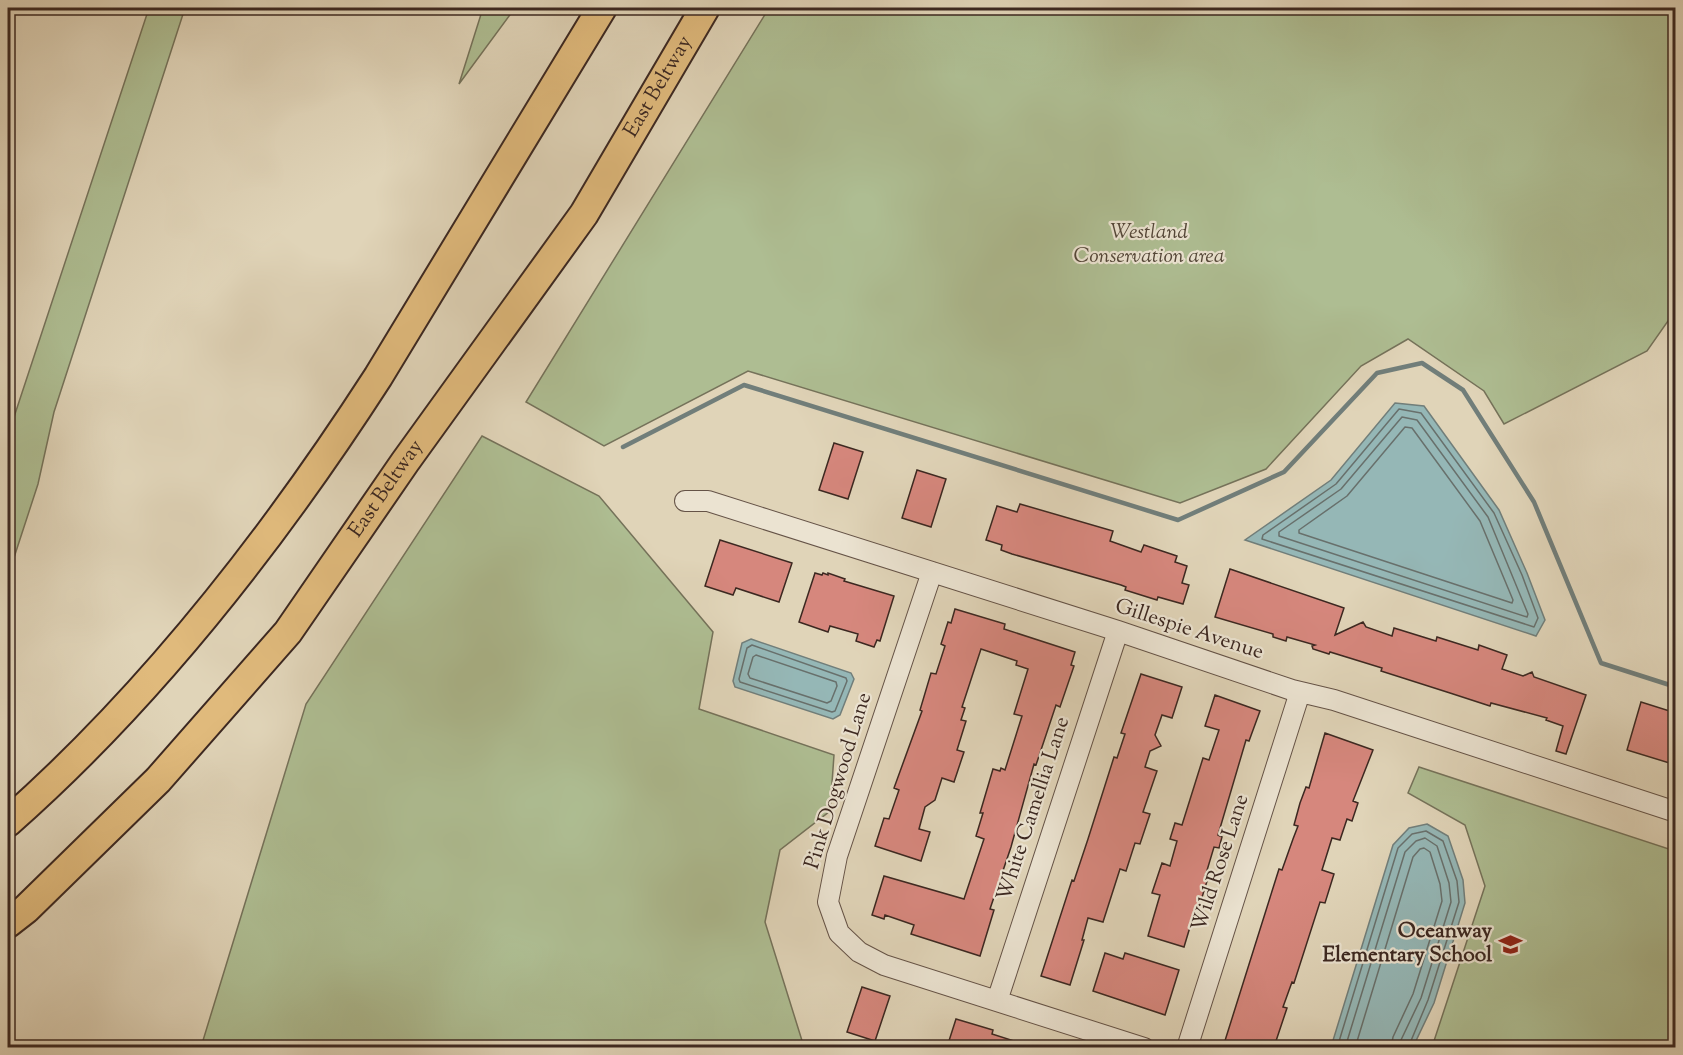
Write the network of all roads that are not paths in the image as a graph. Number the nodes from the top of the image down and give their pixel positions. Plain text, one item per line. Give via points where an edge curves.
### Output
1 (579, 8) edge
2 (602, 8) edge
3 (705, 8) edge
4 (716, 8) edge
5 (584, 214) junction
6 (457, 249) junction
7 (685, 501) dead end
8 (932, 572) junction
9 (1118, 631) junction
10 (1300, 692) junction
11 (1676, 812) edge
12 (8, 822) edge
13 (8, 923) edge
14 (997, 1001) junction
15 (1144, 1047) edge
16 (1187, 1047) edge

1 - 6 highway via 490,174
2 - 6 highway
3 - 5 highway, East Beltway
4 - 5 highway
5 - 13 highway, East Beltway via 288,632 158,780
6 - 12 highway via 339,436 222,595 139,690 45,789
7 - 8 street, Gillespie Avenue via 708,501
8 - 9 street, Gillespie Avenue
8 - 14 street, Pink Dogwood Lane via 837,856 828,902 839,933 860,952 884,965
9 - 10 street, Gillespie Avenue
9 - 14 street, White Camellia Lane
10 - 11 street, Gillespie Avenue
10 - 16 street, Wild Rose Lane
14 - 15 street, Pink Dogwood Lane

